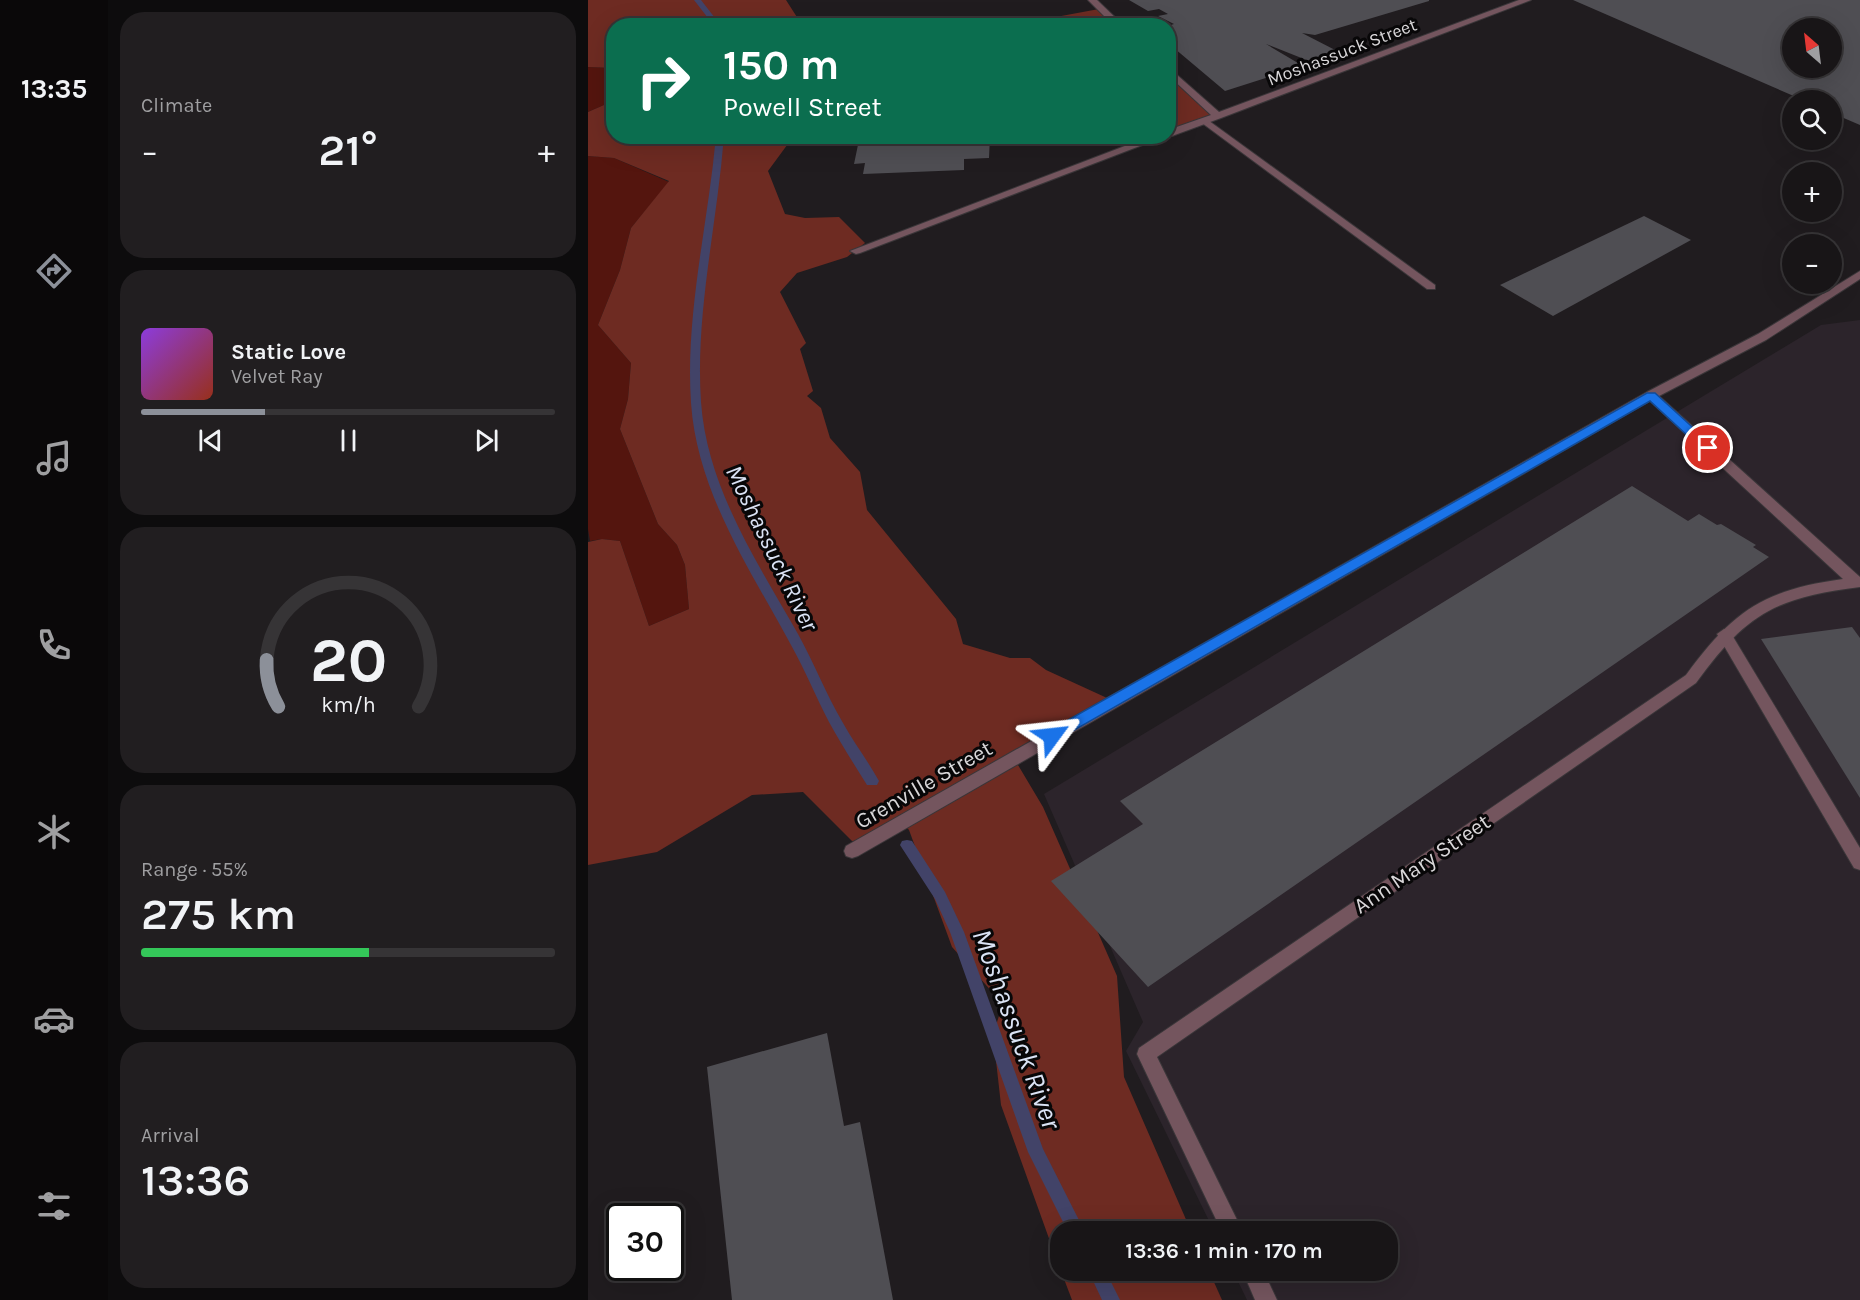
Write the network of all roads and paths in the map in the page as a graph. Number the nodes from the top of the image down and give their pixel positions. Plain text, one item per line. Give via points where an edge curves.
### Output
1 (1092, 0) edge
2 (1527, 0) edge
3 (1111, 18) edge
4 (1176, 77) edge
5 (1218, 116) junction
6 (1205, 121) junction
7 (1176, 131) edge
8 (1140, 144) edge
9 (856, 251) dead end
10 (1860, 274) edge
11 (1431, 287) dead end
12 (1651, 395) junction
13 (1858, 582) edge
14 (1724, 634) junction
15 (852, 851) dead end
16 (1860, 863) edge
17 (1228, 1221) edge
18 (1257, 1281) edge
19 (1266, 1300) edge

1 - 3 street
2 - 5 street, Moshassuck Street
4 - 5 street
5 - 6 street, Moshassuck Street
6 - 7 street, Moshassuck Street
6 - 11 street
8 - 9 street
10 - 12 street, Grenville Street via 1762,337
12 - 13 street
12 - 15 street, Grenville Street
13 - 14 street, Ann Mary Street via 1822,586 1767,602
14 - 16 street
14 - 17 street, Ann Mary Street via 1691,679 1146,1054
18 - 19 street

